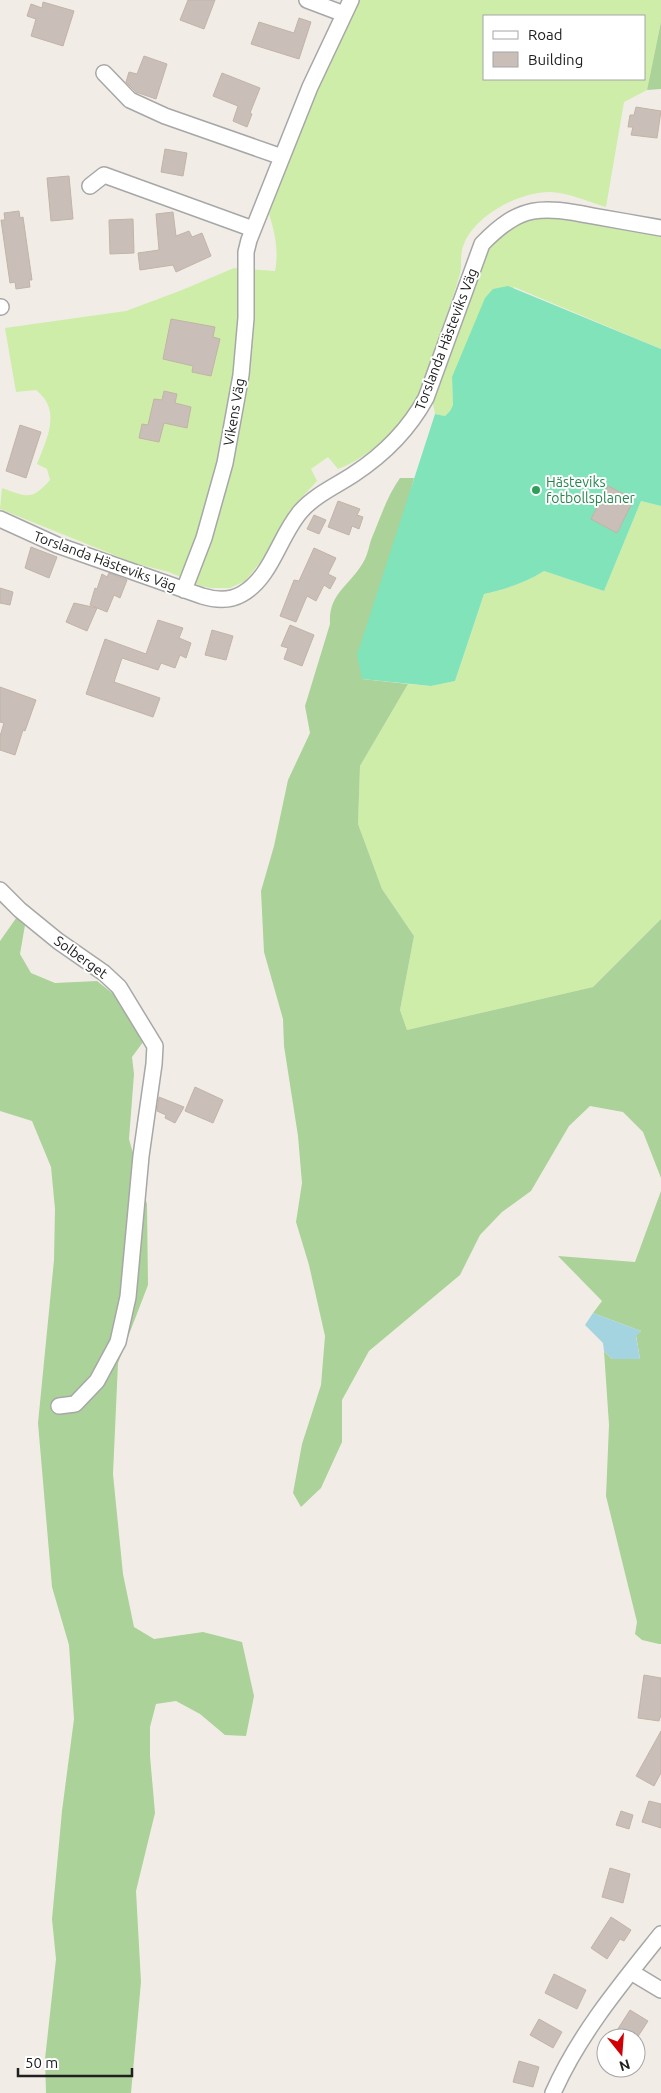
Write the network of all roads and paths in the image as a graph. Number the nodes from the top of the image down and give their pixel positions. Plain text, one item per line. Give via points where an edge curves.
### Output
1 (307, 0) edge
2 (351, 0) edge
3 (344, 14) junction
4 (104, 73) dead end
5 (282, 157) junction
6 (90, 186) dead end
7 (661, 228) edge
8 (253, 229) junction
9 (0, 519) edge
10 (184, 590) junction
11 (0, 890) edge
12 (59, 1406) dead end
13 (661, 1934) edge
14 (631, 1972) junction
15 (661, 1990) edge
16 (553, 2093) edge

1 - 3 street
2 - 3 street, Vikens Väg
3 - 5 street, Vikens Väg
4 - 5 street via 130,100 165,116
5 - 8 street, Vikens Väg
6 - 8 street via 104,175
7 - 10 street, Torslanda Hästeviks Väg via 553,208 526,213 500,226 482,244 426,398 416,416 380,454 301,510 256,583 242,594 215,600
8 - 10 street, Vikens Väg via 246,252 246,318 241,375 224,463 204,538
9 - 10 street, Torslanda Hästeviks Väg via 57,545
11 - 12 street, Solberget via 28,917 119,987 154,1046 128,1297 118,1342 97,1381 75,1404
13 - 14 street
14 - 15 street
14 - 16 street via 584,2036

